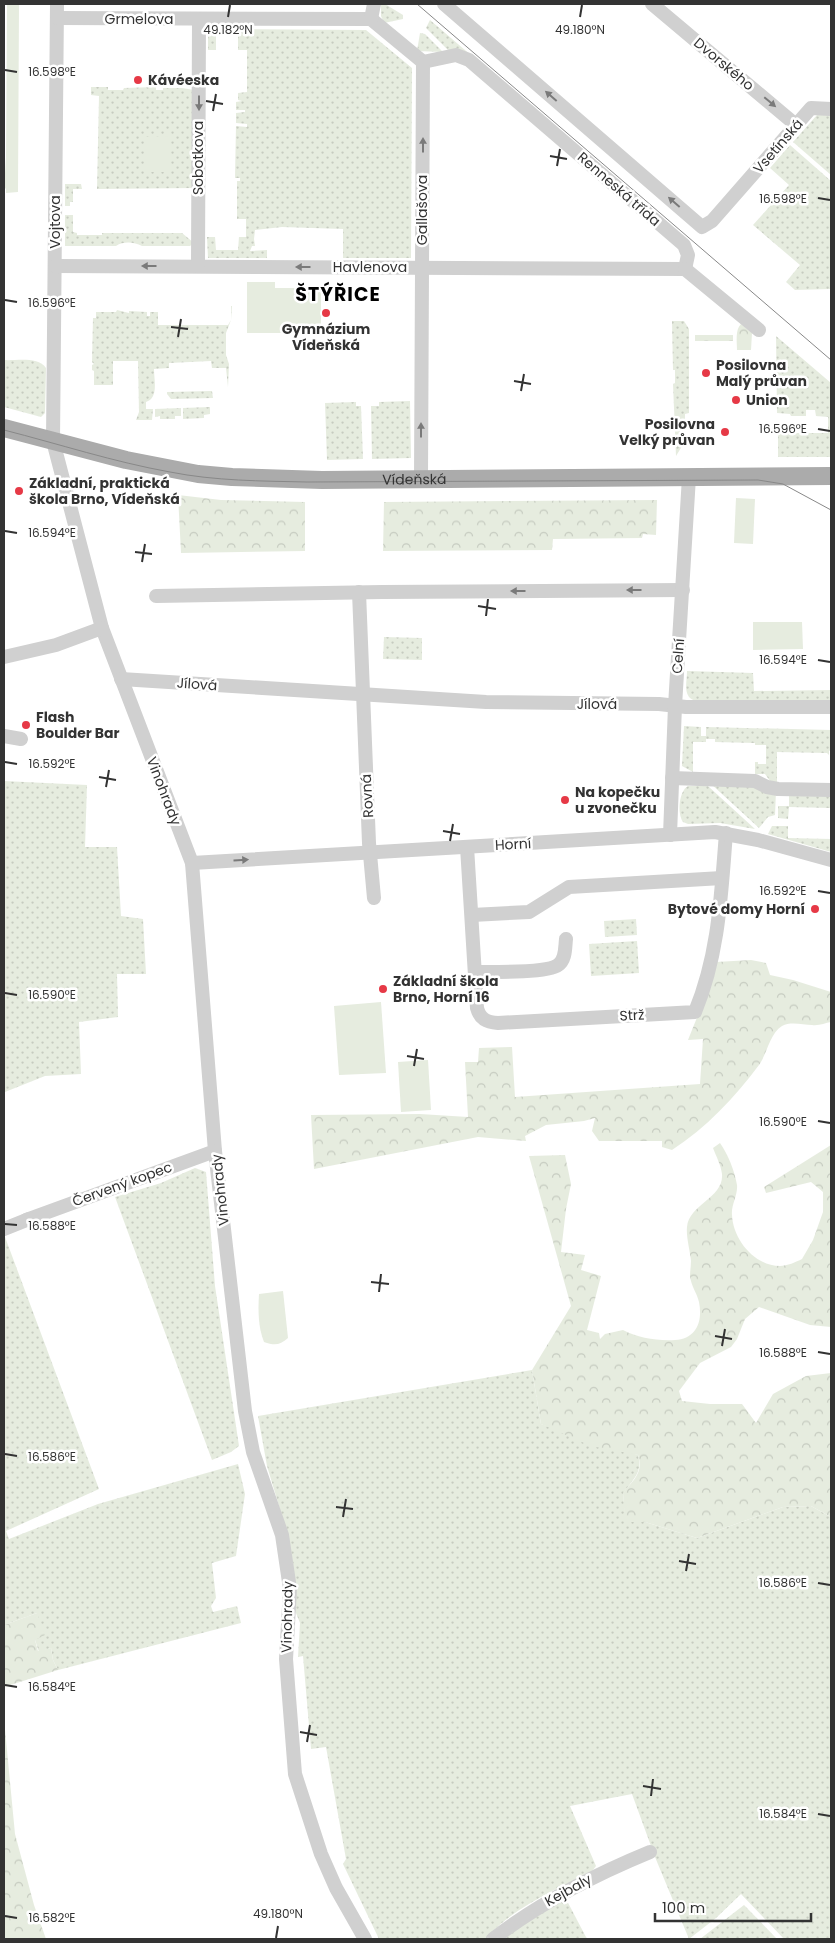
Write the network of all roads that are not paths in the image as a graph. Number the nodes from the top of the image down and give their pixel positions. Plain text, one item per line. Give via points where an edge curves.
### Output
1 (56, 4) edge
2 (374, 4) edge
3 (444, 4) edge
4 (652, 4) edge
5 (57, 18) junction
6 (199, 19) junction
7 (371, 19) junction
8 (423, 62) junction
9 (831, 108) edge
10 (796, 125) junction
11 (712, 221) joint
12 (54, 266) junction
13 (198, 266) junction
14 (422, 268) junction
15 (685, 269) junction
16 (759, 330) dead end
17 (4, 428) edge
18 (53, 441) junction
19 (831, 476) edge
20 (689, 477) junction
21 (421, 479) junction
22 (683, 590) junction
23 (359, 592) junction
24 (156, 596) dead end
25 (102, 628) junction
26 (4, 657) edge
27 (121, 679) junction
28 (362, 695) junction
29 (675, 706) junction
30 (831, 707) edge
31 (4, 736) edge
32 (22, 739) dead end
33 (672, 778) junction
34 (831, 790) edge
35 (726, 833) junction
36 (670, 835) junction
37 (467, 847) junction
38 (370, 852) junction
39 (831, 860) edge
40 (192, 863) junction
41 (722, 878) junction
42 (374, 898) dead end
43 (472, 915) junction
44 (566, 939) dead end
45 (475, 972) junction
46 (215, 1151) junction
47 (4, 1229) edge
48 (650, 1852) dead end
49 (365, 1939) edge
50 (493, 1939) edge

1 - 5 street, Vojtova
2 - 7 street
11 -> 3 street, Renneská třída via 702,227
4 -> 10 street, Dvorského
5 - 6 street, Grmelova
5 - 12 street, Vojtova
6 - 7 street, Grmelova
6 -> 13 street, Sobotkova
7 - 8 street
14 -> 8 street, Gallašova
8 - 15 street, Renneská třída via 456,54 469,60 684,245 688,255
9 - 10 street, Vsetínská via 811,108
10 - 11 street, Vsetínská
13 -> 12 street, Havlenova
12 - 18 street, Vojtova
14 -> 13 street, Havlenova
14 - 15 street, Havlenova
21 -> 14 street, Gallašova
15 - 16 street
17 - 18 main road, Vídeňská
18 - 21 main road, Vídeňská via 198,474 307,480
18 - 25 street, Vinohrady
19 - 20 main road, Vídeňská
20 - 21 main road, Vídeňská
20 - 22 street, Celní
22 -> 23 street
22 - 29 street, Celní
23 - 24 street
23 - 28 street
25 - 26 street via 56,645
25 - 27 street, Vinohrady
27 - 28 street, Jílová
27 - 40 street, Vinohrady
28 - 29 street, Jílová via 503,703
28 - 38 street, Rovná
29 - 30 street, Jílová
29 - 33 street, Celní
31 - 32 street
33 - 34 street via 755,780 778,789
33 - 36 street, Celní
35 - 36 street, Horní
35 - 39 street, Horní
35 - 41 street, Strž
36 - 37 street, Horní
37 - 38 street, Horní
37 - 43 street, Strž
40 -> 38 street, Horní
38 - 42 street, Rovná
40 - 46 street, Vinohrady
41 - 43 street via 569,887 529,912
41 - 45 street, Strž via 710,970 695,1012 486,1022 477,1008
43 - 45 street, Strž
44 - 45 street via 564,958 559,965 548,969
46 - 47 street, Červený kopec
46 - 49 street, Vinohrady via 245,1411 253,1452 282,1535 290,1589 286,1658 295,1774 320,1854
48 - 50 street, Kejbaly via 598,1874 539,1906

